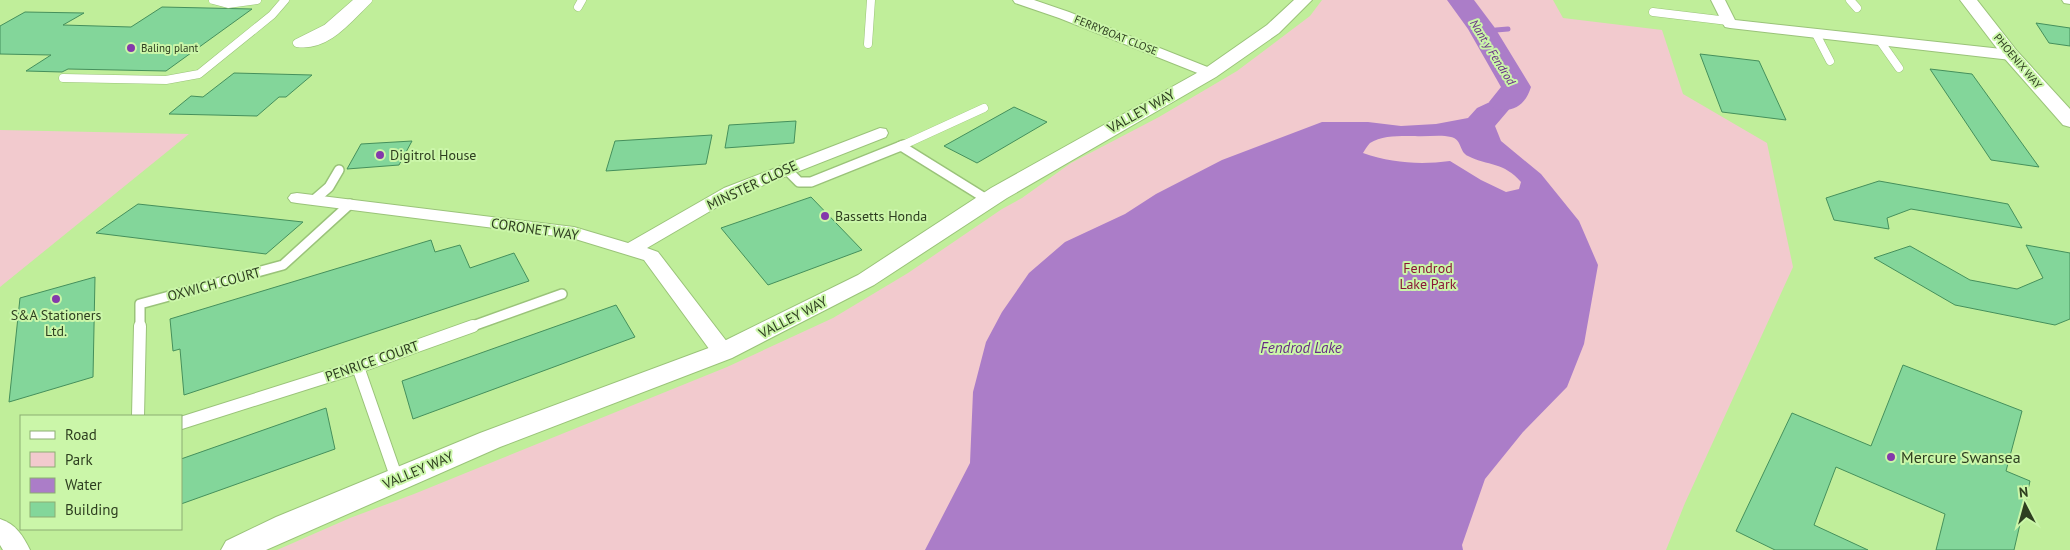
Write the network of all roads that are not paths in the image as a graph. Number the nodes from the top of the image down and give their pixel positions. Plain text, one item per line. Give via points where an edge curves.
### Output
1 (213, 0) edge
2 (257, 0) edge
3 (285, 0) edge
4 (359, 0) edge
5 (368, 0) edge
6 (871, 0) edge
7 (1020, 0) edge
8 (1304, 0) edge
9 (1718, 0) edge
10 (1850, 0) edge
11 (1968, 0) edge
12 (1857, 8) dead end
13 (1653, 12) dead end
14 (1728, 21) junction
15 (1816, 34) junction
16 (1880, 41) junction
17 (868, 44) dead end
18 (2011, 55) junction
19 (1830, 61) dead end
20 (1899, 68) dead end
21 (1210, 73) junction
22 (63, 78) dead end
23 (984, 108) dead end
24 (2070, 121) edge
25 (880, 132) dead end
26 (901, 146) junction
27 (786, 169) junction
28 (339, 170) dead end
29 (305, 199) joint
30 (988, 200) junction
31 (350, 204) junction
32 (630, 250) junction
33 (562, 294) dead end
34 (723, 352) junction
35 (358, 367) junction
36 (138, 415) edge
37 (182, 423) edge
38 (397, 479) junction
39 (0, 529) edge
40 (17, 550) edge
41 (237, 550) edge

1 - 2 lane via 229,3
3 - 22 lane via 199,74 166,80
4 - 5 lane via 327,28 297,43 304,46 318,44
6 - 17 lane
7 - 21 street, FERRYBOAT CLOSE
8 - 21 street, VALLEY WAY via 1273,29
9 - 14 street
10 - 12 lane
11 - 18 street, PHOENIX WAY
13 - 14 lane
14 - 15 street via 1730,24
15 - 16 street
15 - 19 lane
16 - 18 street
16 - 20 lane
18 - 24 street, PHOENIX WAY
21 - 30 street, VALLEY WAY
23 - 26 lane
25 - 27 street, MINSTER CLOSE
26 - 27 lane via 811,182 799,182
26 - 30 lane
27 - 32 street, MINSTER CLOSE via 730,192
28 - 29 lane via 329,187
29 - 31 street, CORONET WAY
30 - 34 street, VALLEY WAY via 866,280
31 - 32 street, CORONET WAY via 574,233
31 - 36 lane, OXWICH COURT via 283,265 140,304
32 - 34 street, CORONET WAY via 651,256
33 - 35 lane, PENRICE COURT
34 - 38 street, VALLEY WAY via 490,440
35 - 37 lane, PENRICE COURT
35 - 38 lane
38 - 41 street, VALLEY WAY
39 - 40 street

